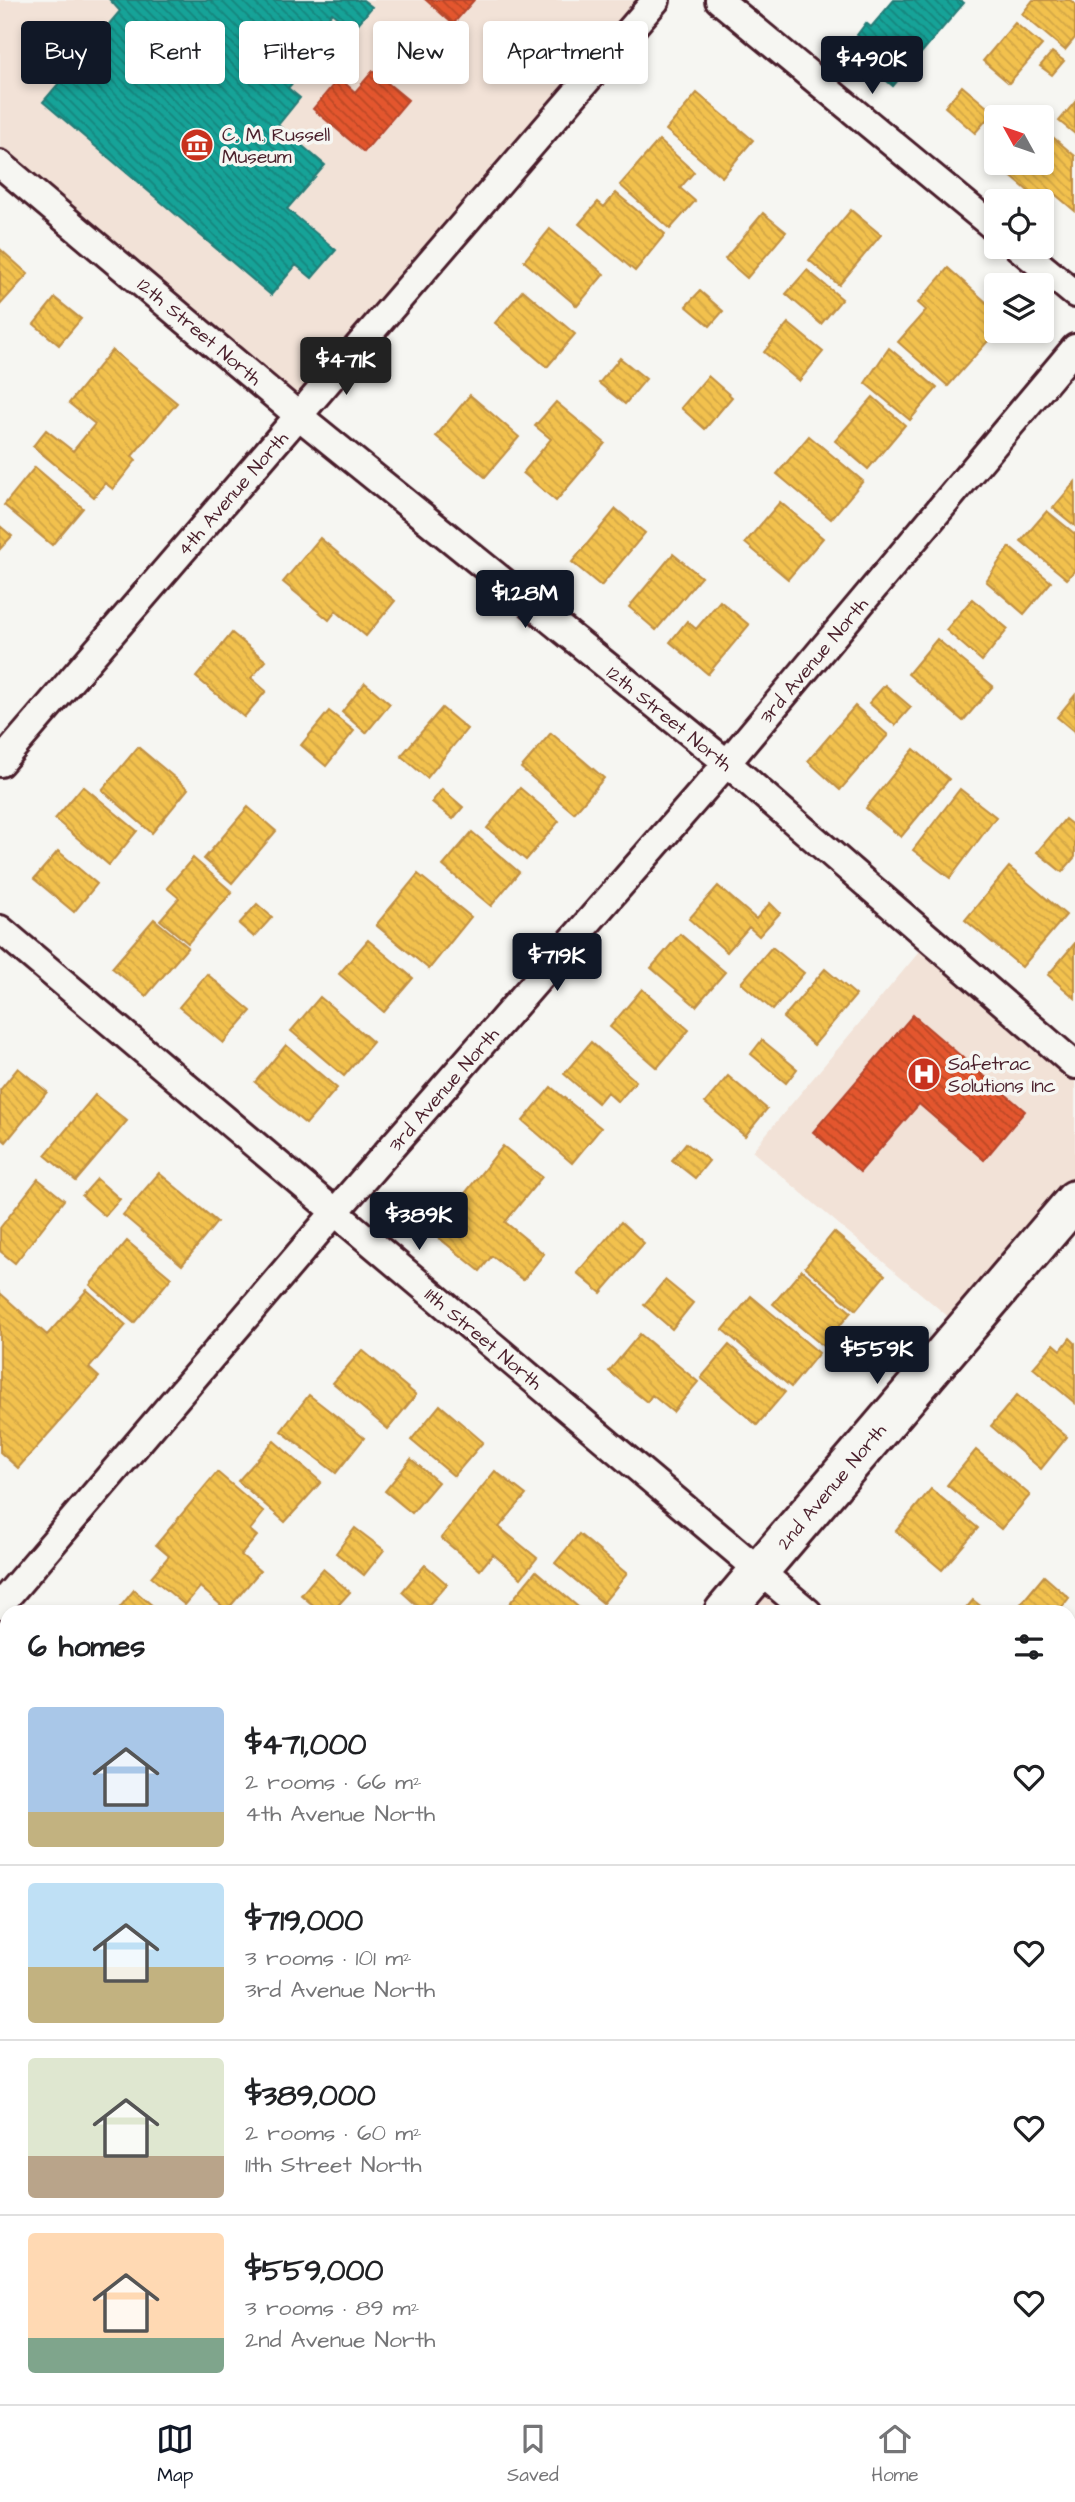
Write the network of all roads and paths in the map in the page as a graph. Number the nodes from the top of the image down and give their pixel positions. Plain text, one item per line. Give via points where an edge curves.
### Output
1 (656, 0) edge
2 (719, 0) edge
3 (0, 164) edge
4 (984, 219) edge
5 (1033, 259) edge
6 (1075, 294) edge
7 (1075, 348) edge
8 (299, 416) junction
9 (0, 763) edge
10 (727, 763) junction
11 (0, 929) edge
12 (1075, 1065) edge
13 (1075, 1200) edge
14 (335, 1212) junction
15 (759, 1571) junction
16 (0, 1605) edge
17 (730, 1605) edge
18 (800, 1605) edge

1 - 8 street, 4th Avenue North
2 - 4 street
3 - 8 street, 12th Street North
5 - 6 street
7 - 10 street, 3rd Avenue North
8 - 9 street, 4th Avenue North
8 - 10 street, 12th Street North
10 - 12 street, 12th Street North
10 - 14 street, 3rd Avenue North
11 - 14 street, 11th Street North
13 - 15 main road, 2nd Avenue North
14 - 15 street, 11th Street North
14 - 16 street, 3rd Avenue North
15 - 17 main road, 2nd Avenue North
15 - 18 street, 11th Street North

